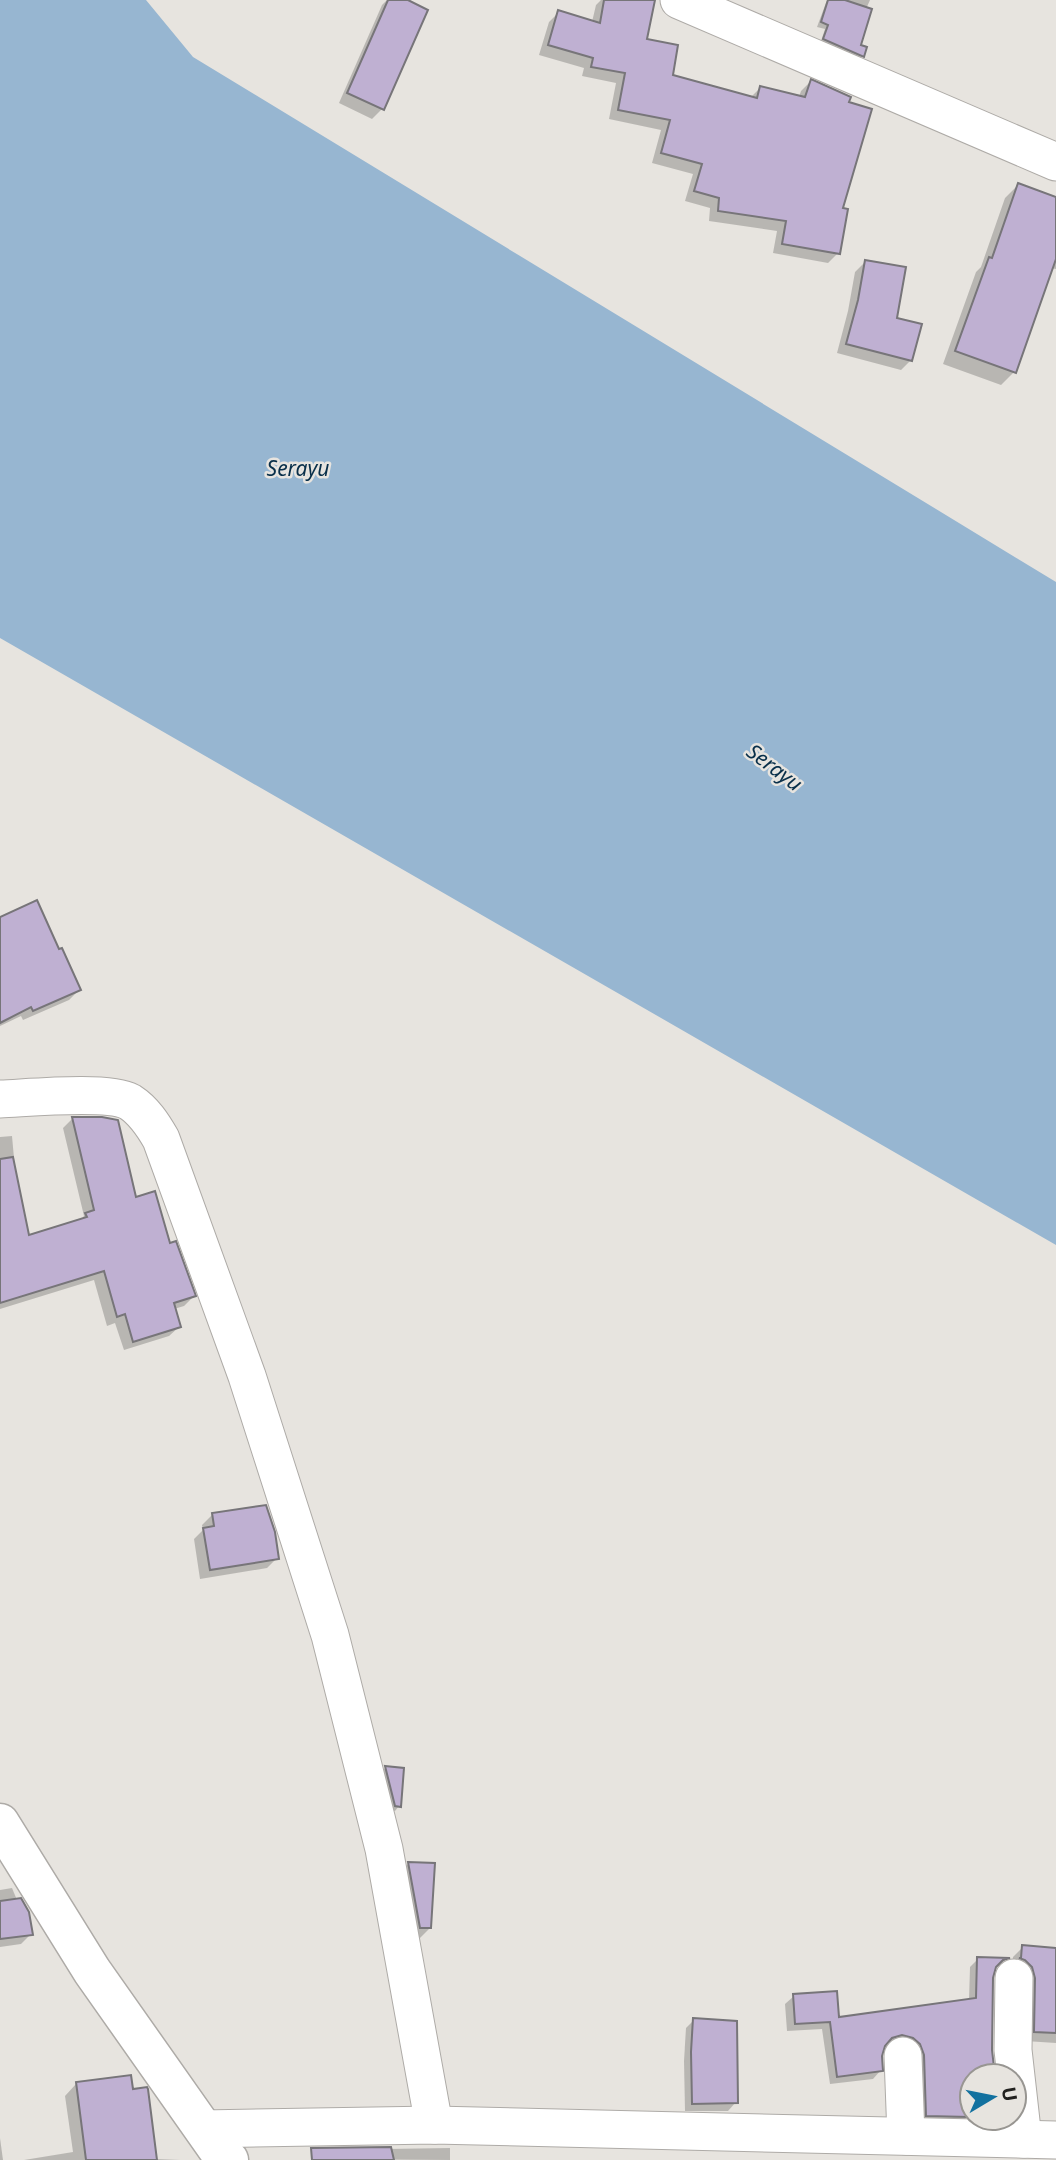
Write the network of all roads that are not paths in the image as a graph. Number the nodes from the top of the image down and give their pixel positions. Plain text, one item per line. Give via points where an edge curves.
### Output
1 (679, 0) edge
2 (1056, 162) edge
3 (0, 1099) edge
4 (2, 1828) edge
5 (1014, 1978) dead end
6 (903, 2056) dead end
7 (434, 2124) junction
8 (906, 2136) junction
9 (1040, 2139) edge
10 (218, 2150) edge

1 - 2 street
3 - 7 street via 107,1096 129,1102 149,1118 161,1139 247,1376 330,1634 384,1849
4 - 10 main road via 92,1971
5 - 9 street via 1013,2050
6 - 8 street
7 - 8 street
7 - 10 street
8 - 9 street

